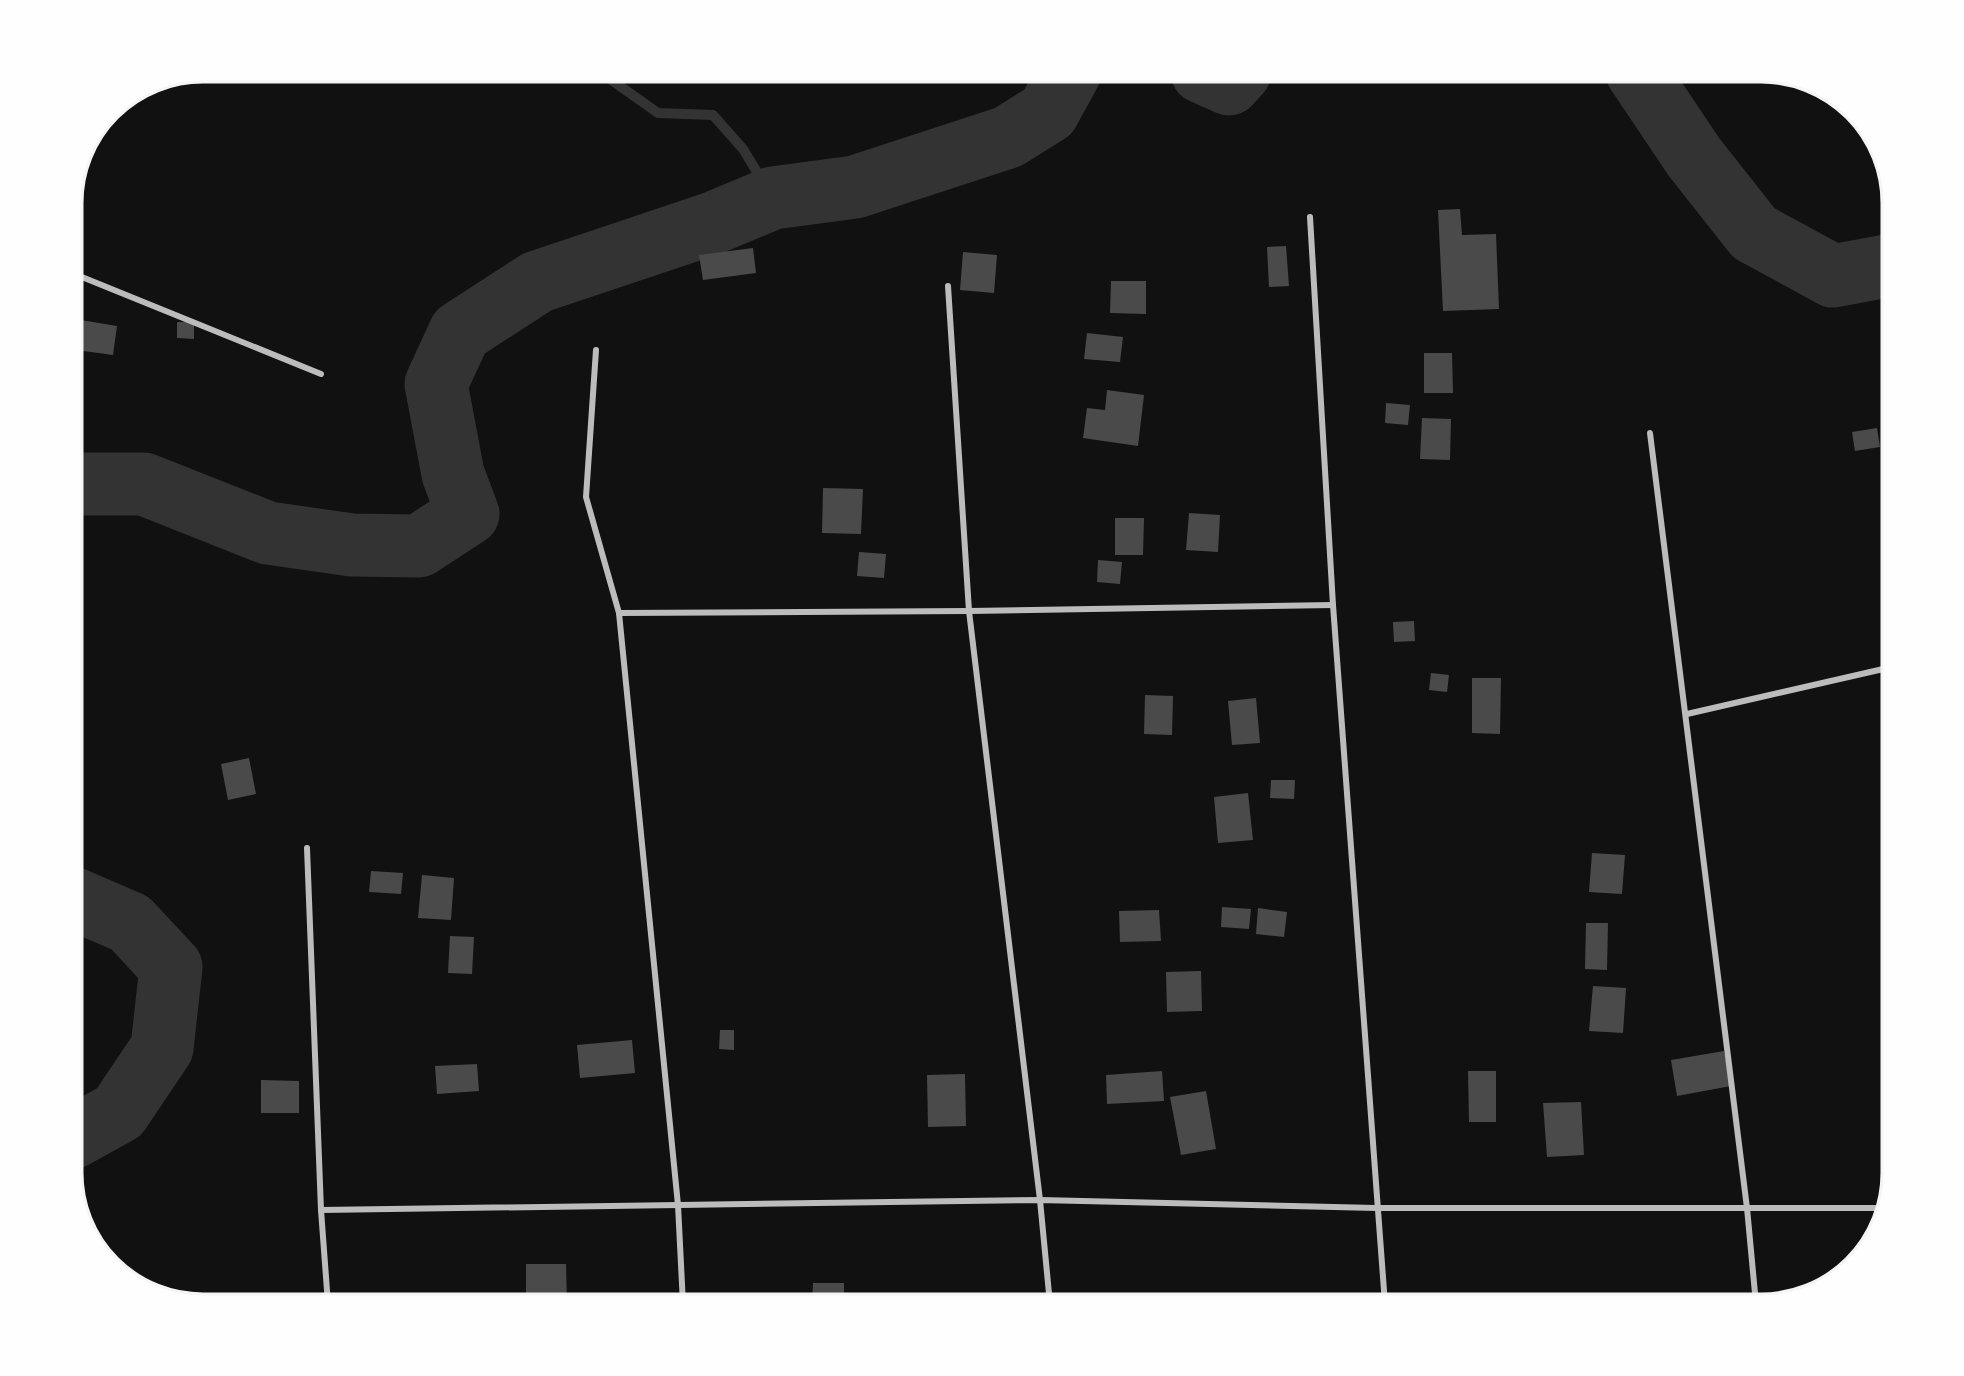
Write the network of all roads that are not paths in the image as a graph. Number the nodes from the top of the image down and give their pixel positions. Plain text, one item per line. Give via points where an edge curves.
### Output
1 (1310, 217) dead end
2 (83, 277) edge
3 (948, 286) dead end
4 (596, 350) dead end
5 (321, 374) dead end
6 (1650, 433) dead end
7 (1333, 605) junction
8 (969, 611) junction
9 (619, 613) junction
10 (1882, 669) edge
11 (1687, 714) junction
12 (307, 848) dead end
13 (1040, 1200) junction
14 (678, 1205) junction
15 (1376, 1208) junction
16 (1747, 1208) junction
17 (1876, 1208) edge
18 (321, 1210) junction
19 (327, 1294) edge
20 (682, 1294) edge
21 (1049, 1294) edge
22 (1383, 1294) edge
23 (1755, 1294) edge

1 - 7 street
2 - 5 street
3 - 8 street
4 - 9 street via 586,497
6 - 11 street
7 - 8 street
7 - 15 street
8 - 9 street
8 - 13 street
9 - 14 street
10 - 11 street
11 - 16 street
12 - 18 street
13 - 14 street
13 - 15 street
13 - 21 street
14 - 18 street
14 - 20 street
15 - 16 street
15 - 22 street
16 - 17 street
16 - 23 street
18 - 19 street

